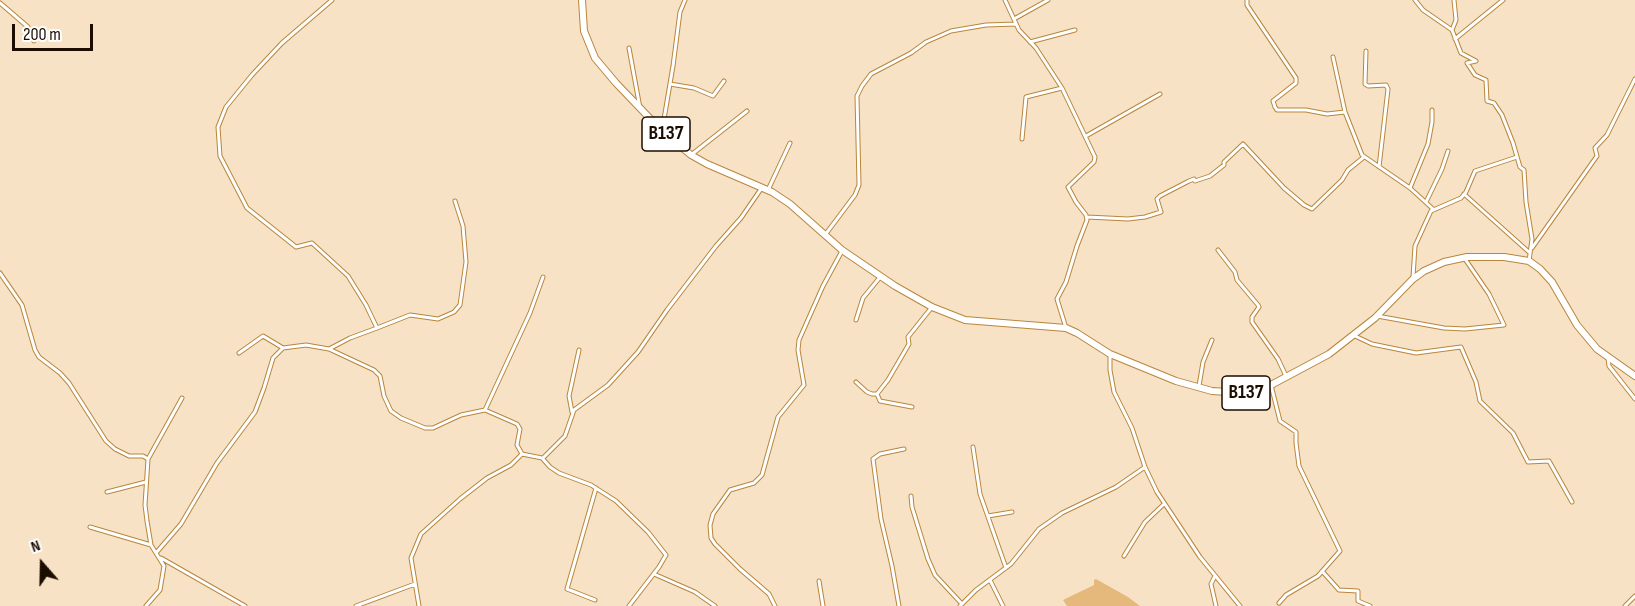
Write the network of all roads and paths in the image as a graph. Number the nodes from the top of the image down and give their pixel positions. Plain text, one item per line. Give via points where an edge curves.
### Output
1 (332, 0) edge
2 (582, 0) edge
3 (685, 0) edge
4 (1005, 0) edge
5 (1048, 0) edge
6 (1247, 0) edge
7 (1415, 0) edge
8 (1454, 0) edge
9 (1503, 0) edge
10 (0, 3) edge
11 (1014, 19) junction
12 (1016, 24) junction
13 (1075, 30) dead end
14 (1452, 30) junction
15 (1455, 39) junction
16 (34, 41) dead end
17 (1030, 42) junction
18 (629, 48) dead end
19 (1366, 51) dead end
20 (1333, 57) dead end
21 (1635, 79) edge
22 (724, 81) dead end
23 (670, 84) junction
24 (1062, 88) junction
25 (1160, 94) dead end
26 (641, 110) junction
27 (1432, 110) dead end
28 (747, 111) dead end
29 (1346, 112) junction
30 (662, 131) junction
31 (1086, 136) junction
32 (1022, 139) dead end
33 (790, 143) dead end
34 (1448, 151) dead end
35 (691, 155) junction
36 (1364, 157) junction
37 (1517, 157) junction
38 (1379, 166) junction
39 (1410, 188) junction
40 (765, 189) junction
41 (1464, 194) junction
42 (455, 201) dead end
43 (1426, 202) junction
44 (1433, 209) junction
45 (1087, 218) junction
46 (825, 235) junction
47 (842, 250) junction
48 (1218, 250) dead end
49 (1530, 255) junction
50 (1464, 258) junction
51 (0, 273) edge
52 (881, 276) junction
53 (543, 277) dead end
54 (1413, 279) junction
55 (932, 307) junction
56 (1377, 316) junction
57 (856, 320) dead end
58 (377, 328) junction
59 (1065, 328) junction
60 (1353, 335) junction
61 (1212, 340) dead end
62 (283, 348) junction
63 (329, 349) junction
64 (579, 350) dead end
65 (239, 353) dead end
66 (1110, 354) junction
67 (1608, 358) junction
68 (1635, 376) edge
69 (1287, 377) junction
70 (856, 382) dead end
71 (1271, 385) junction
72 (1199, 388) junction
73 (877, 394) junction
74 (182, 398) dead end
75 (1635, 399) edge
76 (912, 406) dead end
77 (485, 410) junction
78 (572, 412) junction
79 (973, 447) dead end
80 (904, 449) dead end
81 (522, 454) junction
82 (543, 458) junction
83 (148, 459) junction
84 (1145, 467) junction
85 (146, 482) junction
86 (596, 488) junction
87 (107, 492) dead end
88 (911, 496) dead end
89 (1572, 502) dead end
90 (1164, 504) junction
91 (1012, 512) dead end
92 (988, 516) junction
93 (90, 527) dead end
94 (151, 545) junction
95 (156, 553) junction
96 (1124, 556) dead end
97 (159, 557) junction
98 (1006, 568) junction
99 (1322, 571) junction
100 (654, 574) junction
101 (1215, 576) junction
102 (990, 580) junction
103 (819, 581) dead end
104 (415, 584) junction
105 (1635, 596) edge
106 (595, 600) dead end
107 (1279, 603) dead end
108 (961, 605) edge
109 (146, 606) edge
110 (245, 606) edge
111 (356, 606) edge
112 (419, 606) edge
113 (628, 606) edge
114 (715, 606) edge
115 (775, 606) edge
116 (823, 606) edge
117 (899, 606) edge
118 (1003, 606) edge
119 (1216, 606) edge
120 (1240, 606) edge
121 (1370, 606) edge
122 (1625, 606) edge

1 - 58 street via 282,43 226,107 218,127 220,156 247,208 294,246 312,243 333,260 357,287
2 - 26 main road, B137 via 584,31 595,58
3 - 23 street
4 - 11 street
5 - 11 street
6 - 29 street via 1296,78 1296,83 1273,101 1277,110
7 - 14 street
8 - 14 street via 1456,20
9 - 15 street
10 - 16 street via 28,27
11 - 12 street
12 - 17 street
12 - 46 street via 951,31 871,74 857,96 859,185
13 - 17 street
14 - 15 street
15 - 37 street via 1461,53 1476,61 1467,63 1475,75 1486,80 1487,101 1494,103 1502,115
17 - 24 street
18 - 26 street
19 - 38 street via 1365,84 1386,85 1388,89
20 - 29 street
21 - 49 street via 1607,135 1595,148 1597,156
22 - 23 street via 713,96
23 - 30 street
24 - 31 street
24 - 32 street via 1026,97
25 - 31 street
26 - 30 main road, B137
27 - 39 street via 1428,144
28 - 35 street
29 - 36 street
30 - 35 main road, B137
31 - 45 street via 1095,160 1068,187
33 - 40 street
34 - 43 street
35 - 40 main road, B137
36 - 38 street
36 - 45 street via 1312,209 1284,188 1242,144 1210,176 1194,179 1160,196 1157,199 1161,212 1128,219
37 - 41 street via 1474,171
37 - 49 street via 1524,170
38 - 39 street
39 - 43 street
40 - 46 main road, B137 via 790,204
40 - 78 street via 716,246 638,352 608,385
41 - 44 street
41 - 49 street
42 - 58 street via 463,226 466,262 460,305 438,319 410,315
43 - 44 street
44 - 54 street via 1415,246
45 - 59 street via 1058,299
46 - 47 main road, B137
47 - 52 main road, B137
47 - 115 street via 799,340 804,385 778,417 762,475 754,483 730,490 710,525 715,544 769,594
48 - 69 street via 1258,305 1252,322
49 - 50 main road, B137
49 - 67 main road via 1577,324
50 - 54 main road, B137 via 1437,265
50 - 56 street via 1489,294 1504,325 1444,328
51 - 83 street via 22,305 39,357 69,383 115,450
52 - 55 main road, B137
52 - 57 street via 863,298
53 - 77 street
54 - 56 main road, B137
55 - 59 main road, B137 via 965,320
55 - 73 street via 908,337 908,346
56 - 60 main road, B137
58 - 63 street
59 - 66 main road, B137
60 - 69 main road, B137 via 1329,354
60 - 89 street via 1372,344 1416,353 1461,347 1480,401 1512,433 1528,462 1548,461
61 - 72 street
62 - 63 street via 306,345
62 - 65 street via 263,336
62 - 95 street via 273,358 255,412 217,463 181,524
63 - 77 street via 374,370 380,376 391,411 425,428
64 - 78 street via 569,396
66 - 72 main road, B137
66 - 84 street via 1112,385
67 - 68 main road
67 - 75 street via 1609,366
69 - 71 main road, B137
70 - 73 street via 867,392
71 - 72 main road, B137 via 1236,394
71 - 99 street via 1280,421 1296,432 1299,466 1339,549
73 - 76 street via 880,401
74 - 83 street
77 - 81 street via 517,424 517,445
78 - 82 street via 565,436
79 - 92 street via 980,494
80 - 117 street via 873,459
81 - 82 street
81 - 104 street via 423,531 411,554
82 - 86 street via 559,473
83 - 85 street
84 - 90 street
84 - 98 street via 1039,529
85 - 87 street
85 - 94 street
86 - 100 street via 633,516 665,551 665,558
86 - 106 street via 567,588
88 - 108 street via 928,559 935,574
90 - 96 street via 1145,522
90 - 101 street
91 - 92 street
92 - 98 street
93 - 94 street
94 - 95 street
95 - 97 street
97 - 109 street via 164,566 160,590
97 - 110 street
98 - 102 street
99 - 107 street
99 - 121 street via 1339,590 1358,591 1358,601
100 - 113 street
100 - 114 street via 695,592
101 - 119 street via 1211,584
101 - 120 street
102 - 108 street
102 - 118 street
103 - 116 street
104 - 111 street
104 - 112 street
105 - 122 street

